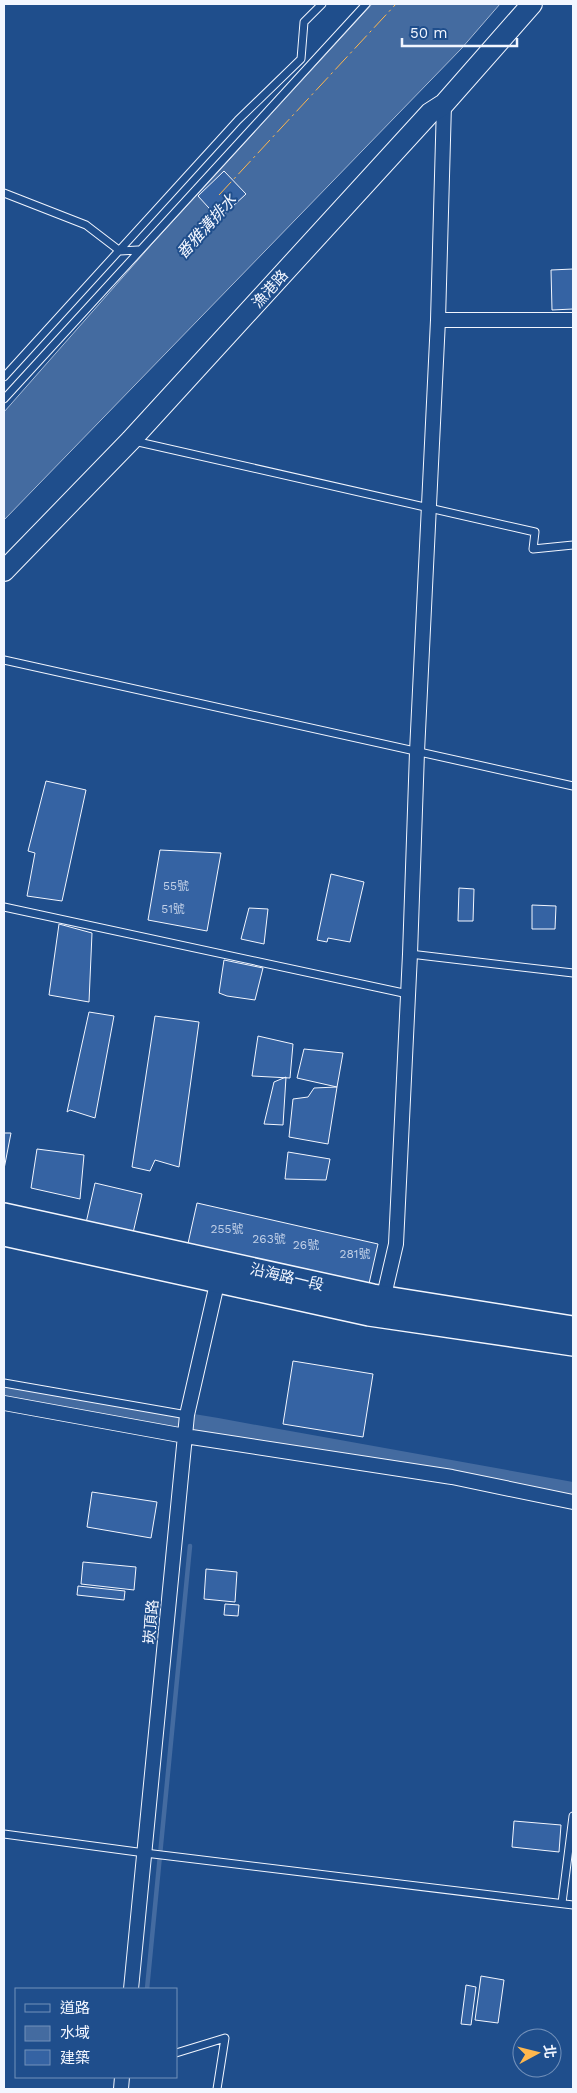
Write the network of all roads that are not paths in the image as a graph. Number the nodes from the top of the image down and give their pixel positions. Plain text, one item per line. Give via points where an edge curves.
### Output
1 (322, 4) edge
2 (366, 4) edge
3 (532, 4) edge
4 (444, 104) junction
5 (4, 193) edge
6 (138, 250) junction
7 (120, 251) junction
8 (438, 320) junction
9 (573, 320) edge
10 (4, 377) edge
11 (4, 399) edge
12 (131, 440) junction
13 (429, 508) junction
14 (573, 546) edge
15 (4, 571) edge
16 (4, 660) edge
17 (417, 752) junction
18 (573, 786) edge
19 (4, 907) edge
20 (410, 954) junction
21 (573, 973) edge
22 (408, 994) junction
23 (4, 1214) edge
24 (4, 1235) edge
25 (220, 1272) junction
26 (382, 1307) junction
27 (573, 1327) edge
28 (573, 1345) edge
29 (4, 1383) edge
30 (4, 1403) edge
31 (187, 1415) junction
32 (185, 1436) junction
33 (573, 1502) edge
34 (573, 1816) edge
35 (4, 1834) edge
36 (145, 1853) junction
37 (562, 1903) junction
38 (573, 1905) edge
39 (131, 1988) edge
40 (178, 2052) edge
41 (217, 2089) edge

1 - 7 lane via 304,22 300,59 238,120
2 - 6 lane
3 - 4 street, 漁港路
4 - 8 street
4 - 12 street, 漁港路 via 430,113
5 - 7 lane via 86,225
6 - 7 lane
6 - 11 lane
7 - 10 lane
8 - 9 street
8 - 13 street
12 - 13 lane
12 - 15 street, 漁港路
13 - 14 lane via 535,532 533,550
13 - 17 street
16 - 17 lane
17 - 18 lane
17 - 20 street
19 - 22 lane
20 - 21 lane
20 - 22 street
22 - 26 street via 396,1244
23 - 25 main road, 沿海路一段
24 - 25 main road, 沿海路一段
25 - 26 main road, 沿海路一段
25 - 31 street, 崁頂路
26 - 27 main road, 沿海路一段
26 - 28 main road, 沿海路一段
29 - 31 lane
30 - 32 street
31 - 32 street, 崁頂路
32 - 33 street via 452,1477
32 - 36 street, 崁頂路
34 - 37 lane
35 - 36 lane
36 - 37 lane
36 - 39 street, 崁頂路
37 - 38 lane
40 - 41 lane via 225,2038

